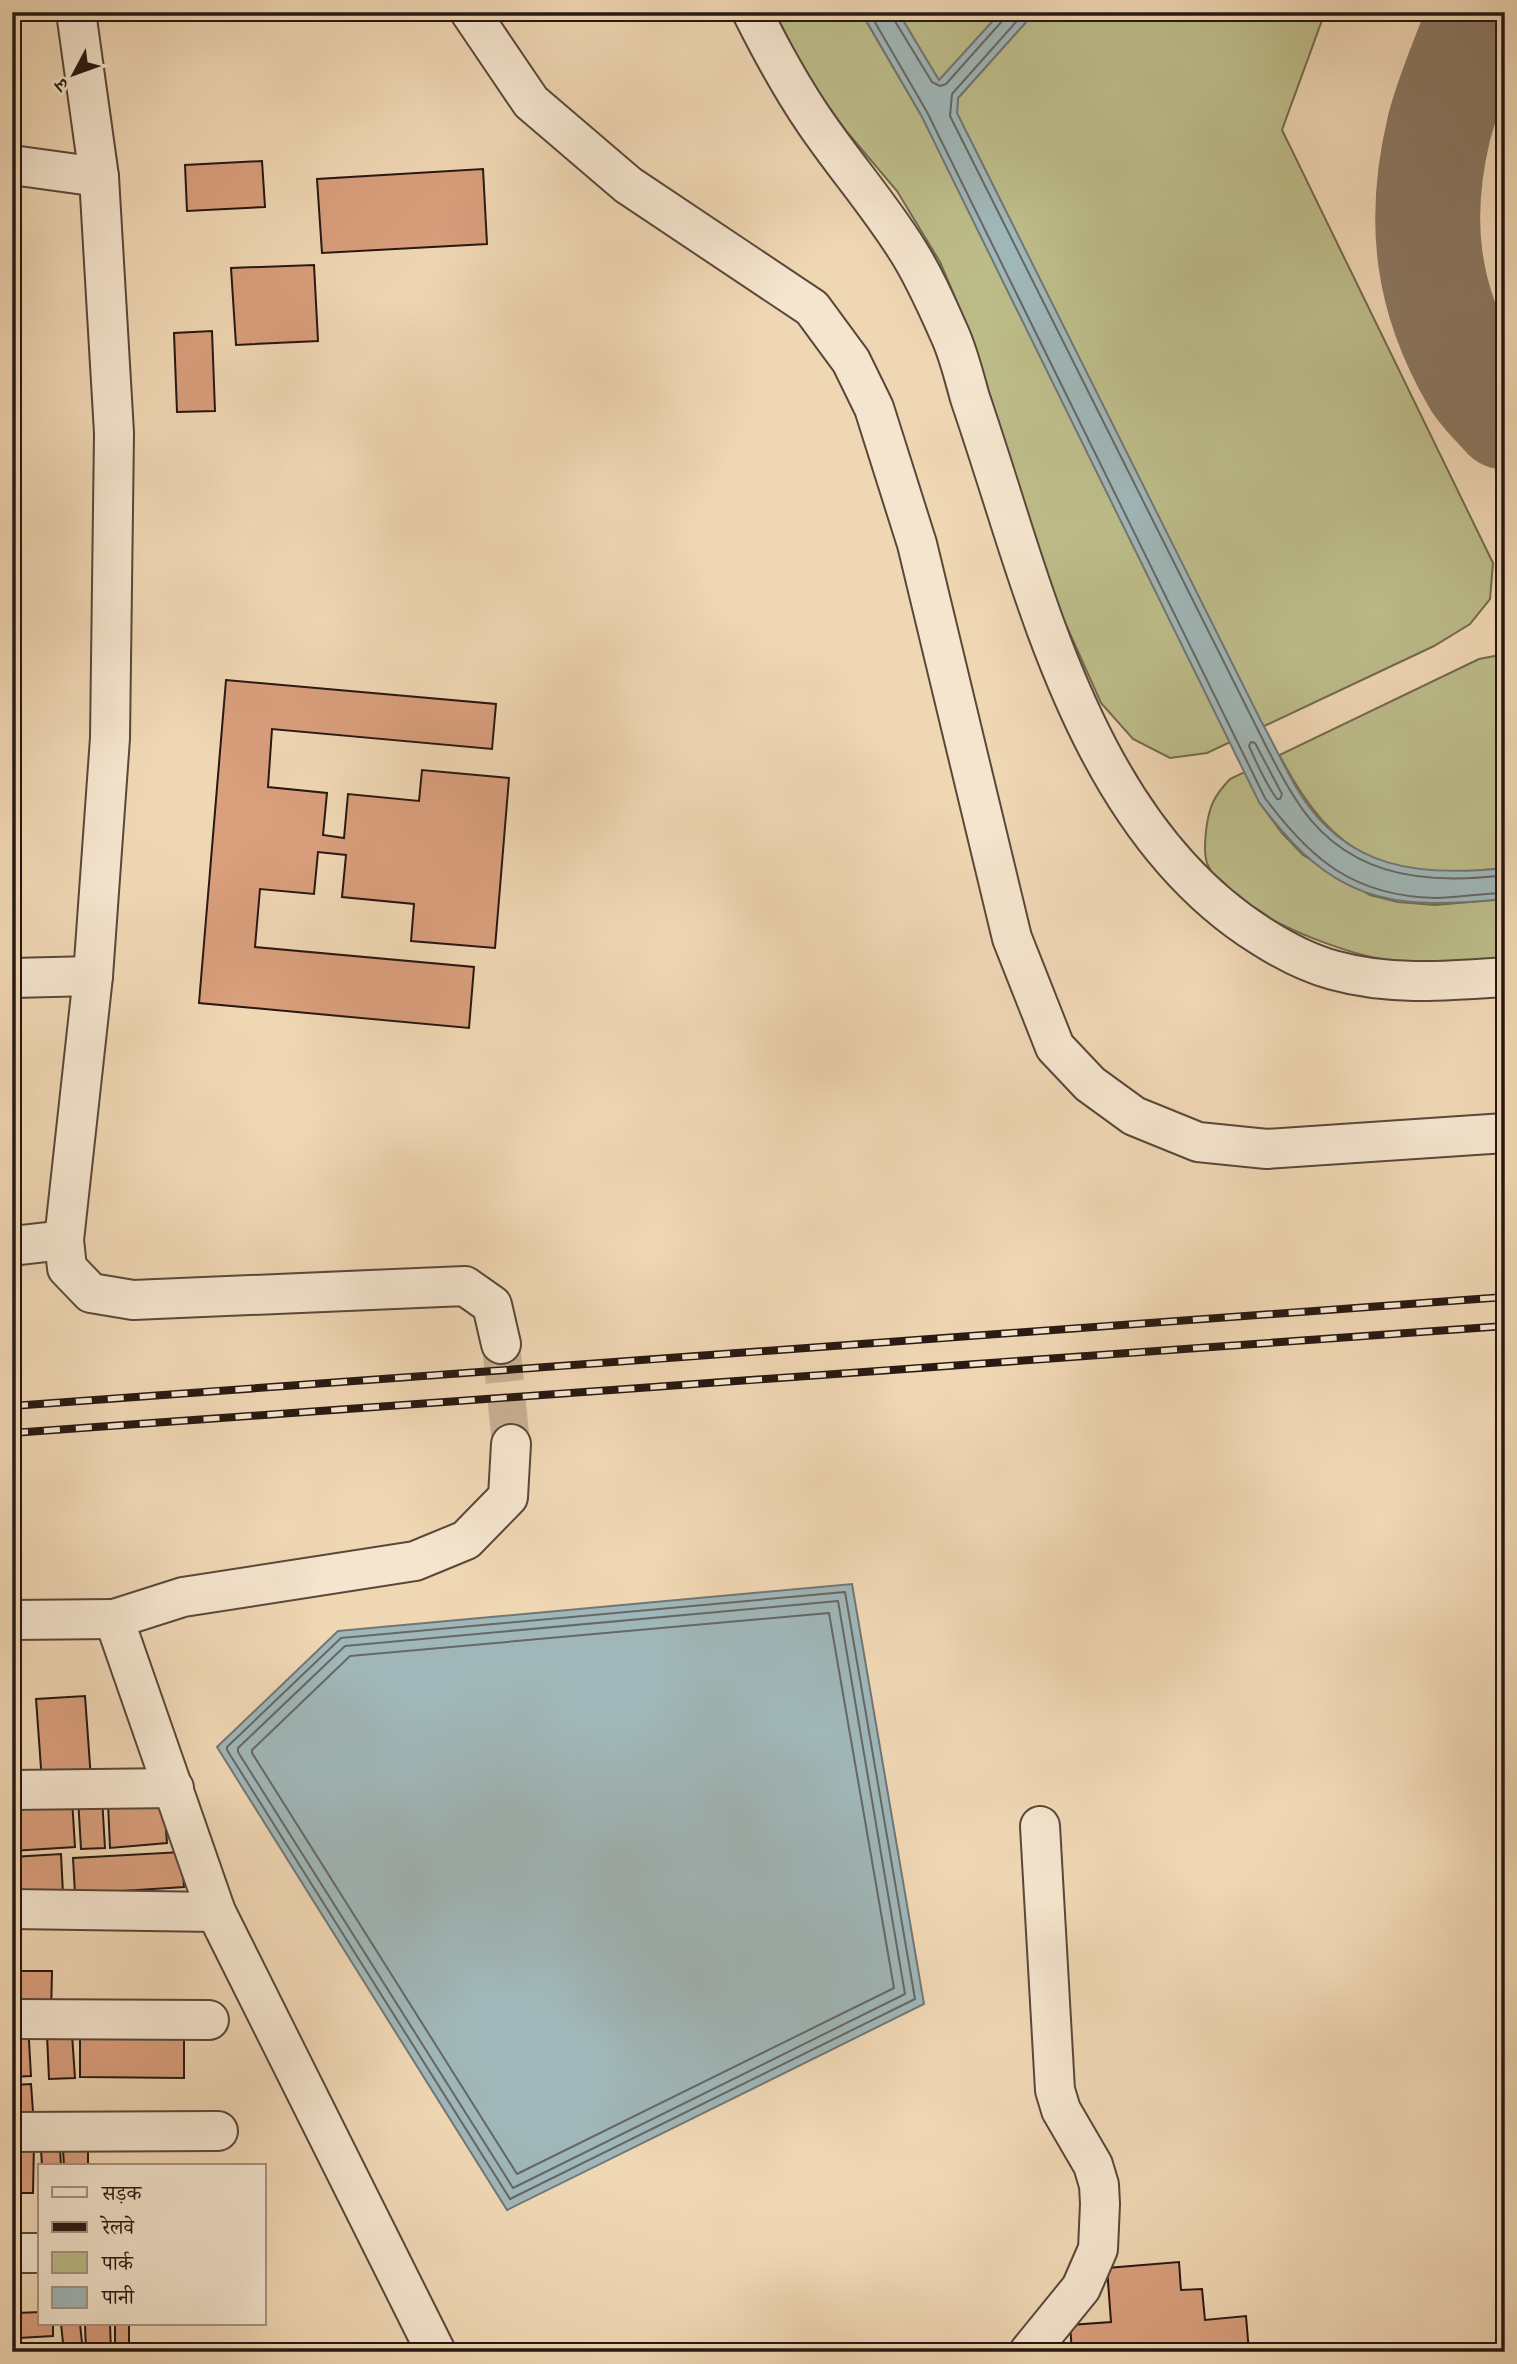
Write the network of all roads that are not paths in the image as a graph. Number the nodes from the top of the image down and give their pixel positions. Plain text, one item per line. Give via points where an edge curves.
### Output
1 (75, 12) edge
2 (470, 12) edge
3 (752, 12) edge
4 (12, 165) edge
5 (99, 177) junction
6 (93, 976) junction
7 (1505, 977) edge
8 (12, 978) edge
9 (1505, 1133) edge
10 (64, 1241) junction
11 (12, 1246) edge
12 (501, 1344) tunnel mouth
13 (511, 1444) tunnel mouth
14 (114, 1619) junction
15 (12, 1620) edge
16 (173, 1788) junction
17 (12, 1790) edge
18 (1040, 1826) dead end
19 (12, 1909) edge
20 (216, 1912) junction
21 (12, 2019) edge
22 (209, 2020) dead end
23 (218, 2131) dead end
24 (12, 2132) edge
25 (12, 2253) edge
26 (38, 2253) edge
27 (436, 2352) edge
28 (1029, 2352) edge

1 - 5 street
2 - 9 street via 531,102 628,185 811,308 850,361 874,408 917,544 1012,938 1055,1047 1090,1084 1134,1116 1198,1142 1267,1149
3 - 7 street via 789,82 869,192 932,294 953,342 1034,599 1068,684 1106,763 1162,849 1236,921 1284,951 1331,970 1384,980 1430,982
4 - 5 street
5 - 6 street via 114,433 110,738
6 - 8 street
6 - 10 street
10 - 11 street
10 - 12 street via 66,1269 91,1293 133,1300 465,1286 492,1305
13 - 14 street via 508,1497 466,1540 415,1561 183,1597
14 - 15 street
14 - 16 street
16 - 17 street
16 - 20 street
18 - 28 street via 1055,2090 1061,2110 1093,2165 1100,2204 1098,2249 1089,2272
19 - 20 street
20 - 27 street
21 - 22 street
23 - 24 street
25 - 26 street

